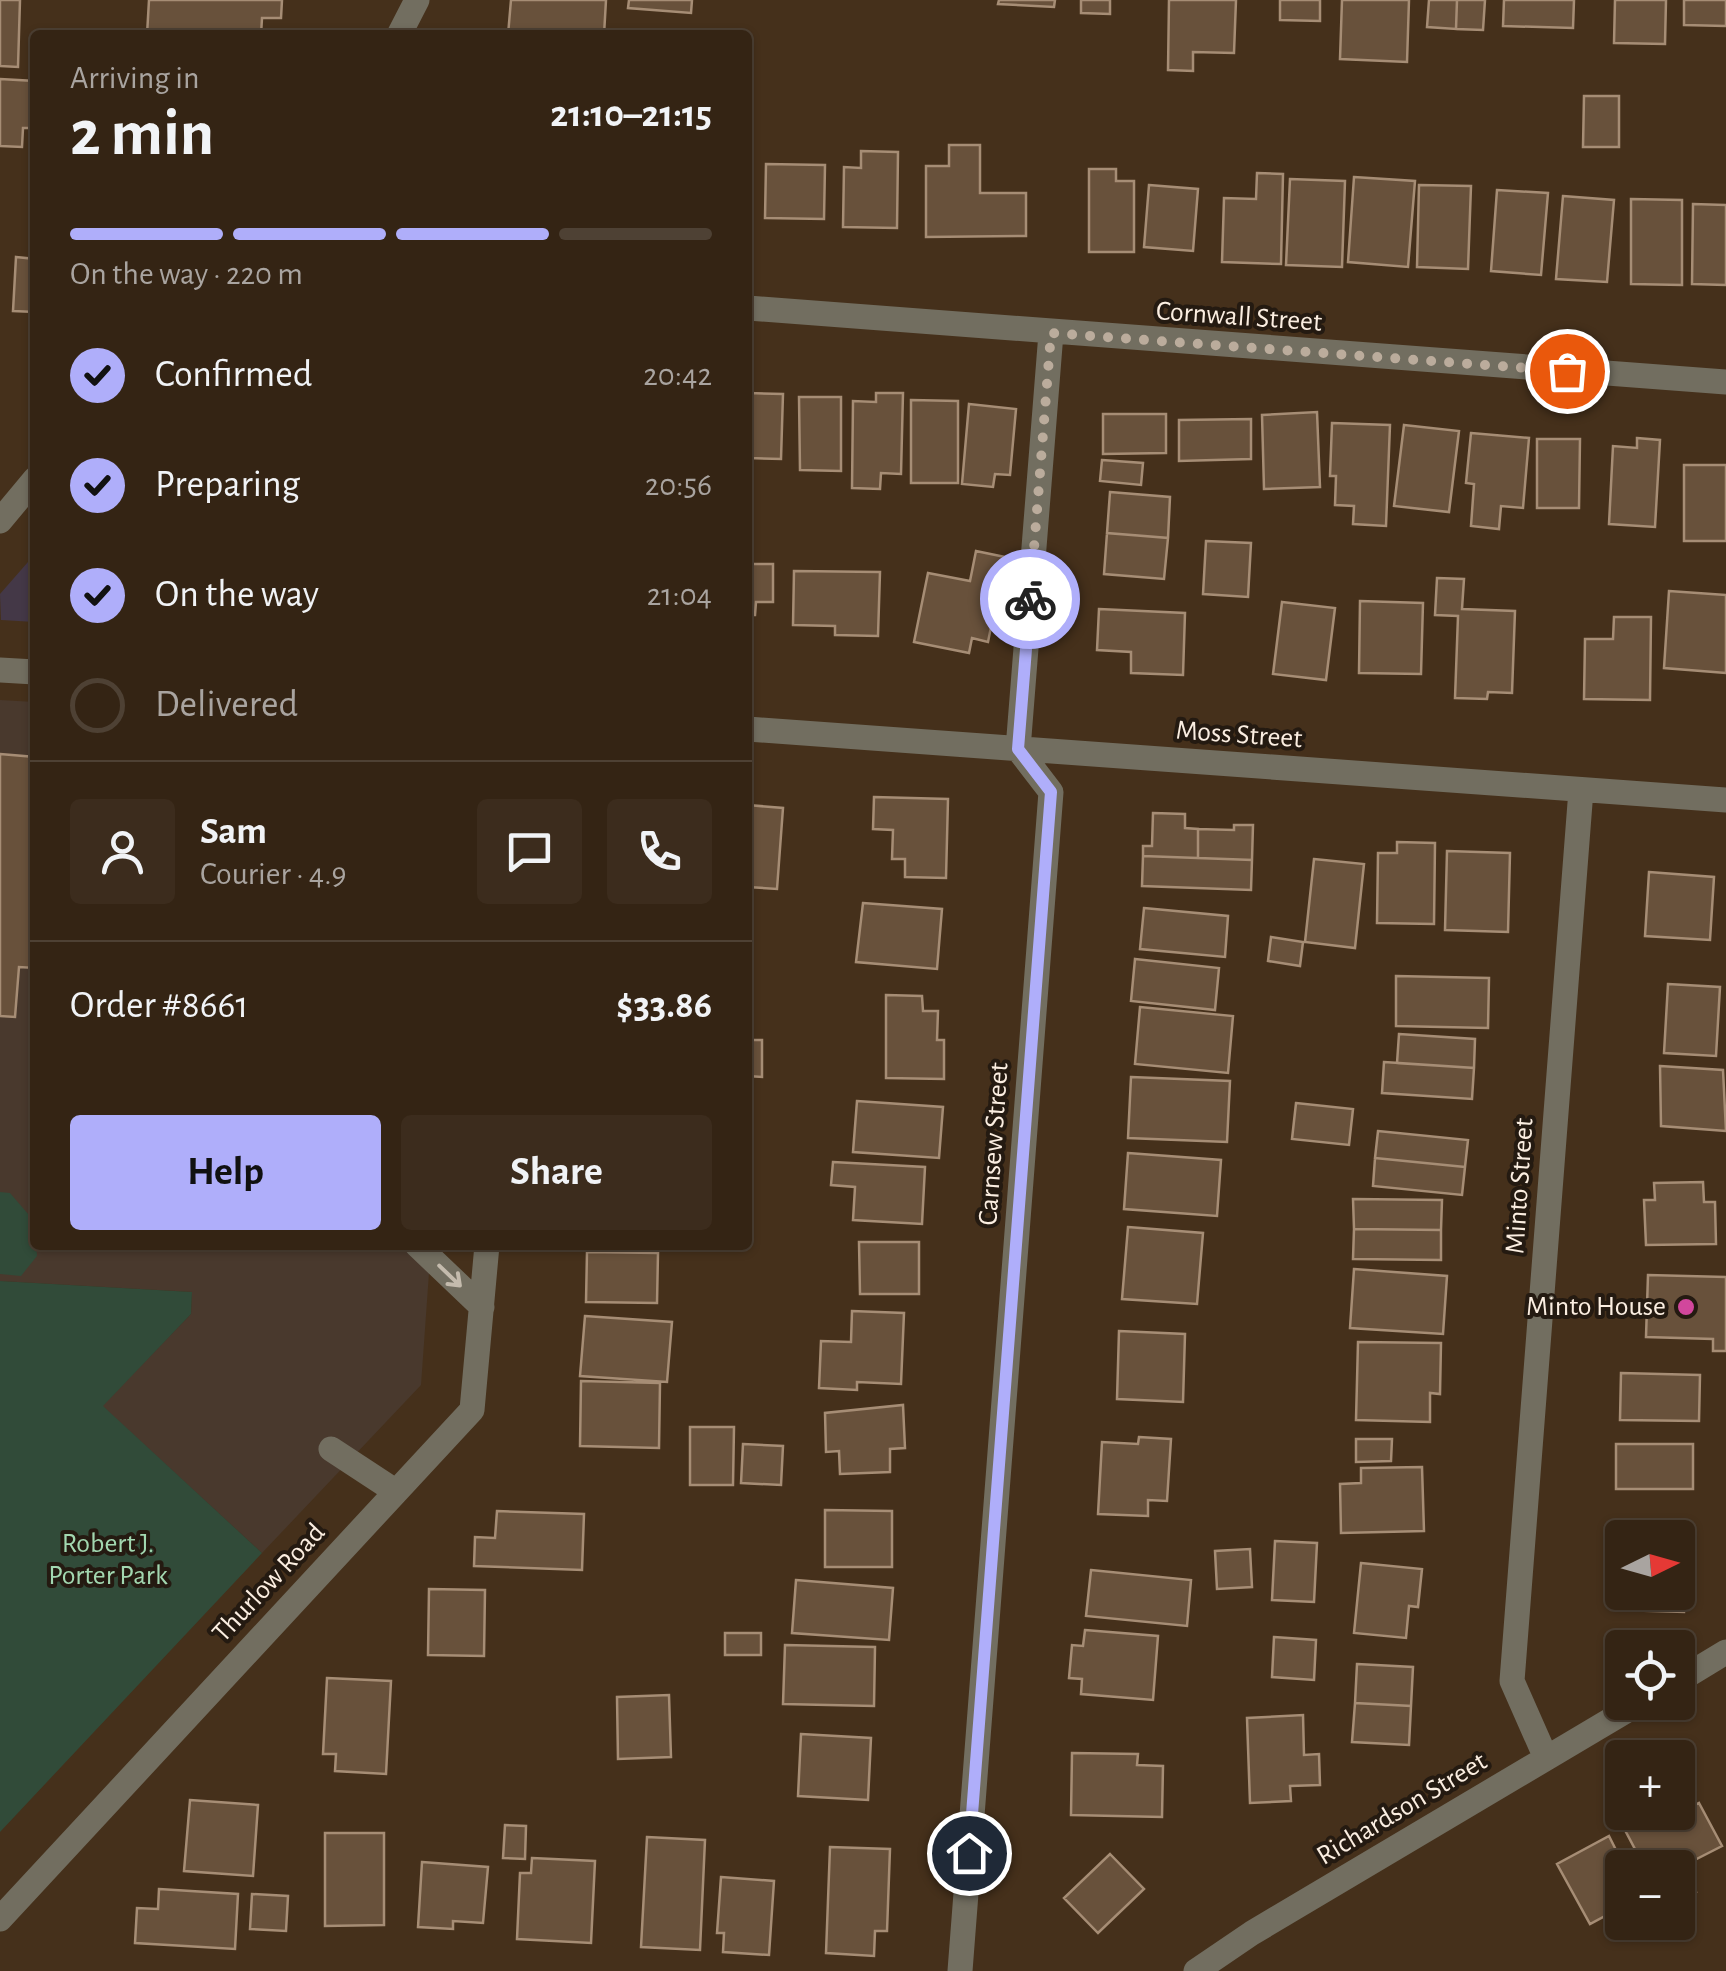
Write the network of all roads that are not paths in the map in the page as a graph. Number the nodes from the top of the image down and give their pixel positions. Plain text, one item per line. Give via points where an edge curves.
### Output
1 (417, 0) edge
2 (402, 30) edge
3 (752, 308) edge
4 (1051, 333) junction
5 (1726, 382) edge
6 (30, 485) edge
7 (0, 521) edge
8 (0, 670) edge
9 (30, 672) edge
10 (752, 730) edge
11 (1018, 749) junction
12 (1582, 790) junction
13 (1726, 800) edge
14 (423, 1250) edge
15 (487, 1250) edge
16 (482, 1306) junction
17 (331, 1449) dead end
18 (395, 1491) junction
19 (1726, 1652) edge
20 (1695, 1671) edge
21 (1610, 1720) edge
22 (1546, 1758) junction
23 (0, 1920) edge
24 (960, 1971) edge
25 (1196, 1971) edge

1 - 2 street
3 - 4 street, Cornwall Street
4 - 5 street, Cornwall Street
4 - 11 street
6 - 7 street
8 - 9 street
10 - 11 street, Moss Street
11 - 12 street, Moss Street
11 - 24 street, Carnsew Street via 1051,792
12 - 13 street, Moss Street
12 - 22 street, Minto Street via 1512,1680
14 -> 16 street
15 - 16 street, Thurlow Road
16 - 18 street, Thurlow Road via 472,1410
17 - 18 street
18 - 23 street, Thurlow Road
19 - 20 street
21 - 22 street, Richardson Street
22 - 25 street, Richardson Street

